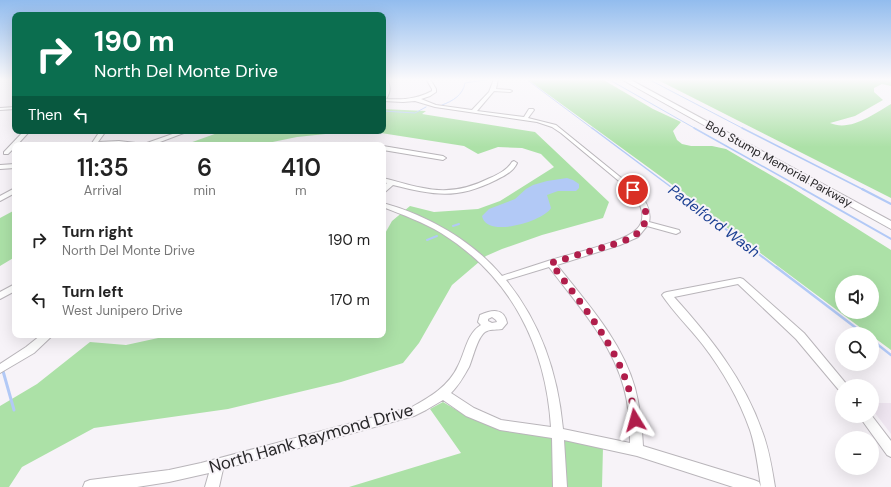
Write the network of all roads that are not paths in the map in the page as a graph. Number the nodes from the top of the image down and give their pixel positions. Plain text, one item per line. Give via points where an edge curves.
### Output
1 (422, 102) edge
2 (482, 102) edge
3 (665, 102) edge
4 (677, 102) edge
5 (12, 108) edge
6 (0, 109) edge
7 (531, 110) dead end
8 (473, 112) junction
9 (525, 119) junction
10 (24, 134) edge
11 (177, 134) edge
12 (15, 142) edge
13 (154, 142) edge
14 (12, 145) edge
15 (386, 148) edge
16 (3, 153) edge
17 (443, 158) dead end
18 (514, 163) dead end
19 (12, 168) edge
20 (0, 169) edge
21 (386, 181) edge
22 (392, 182) junction
23 (386, 188) edge
24 (12, 192) edge
25 (0, 199) edge
26 (386, 206) edge
27 (891, 216) edge
28 (644, 224) junction
29 (891, 226) edge
30 (676, 232) dead end
31 (551, 263) junction
32 (501, 279) junction
33 (12, 289) edge
34 (0, 296) edge
35 (487, 326) dead end
36 (44, 338) edge
37 (0, 369) edge
38 (836, 379) edge
39 (444, 394) junction
40 (870, 423) edge
41 (558, 433) junction
42 (637, 450) junction
43 (891, 452) edge
44 (217, 465) junction
45 (90, 487) edge
46 (212, 487) edge
47 (560, 487) edge
48 (754, 487) edge
49 (768, 487) edge

1 - 8 street
2 - 8 street
3 - 29 highway, Bob Stump Memorial Parkway
4 - 27 highway, Bob Stump Memorial Parkway
5 - 6 street
7 - 9 street
8 - 9 street
9 - 28 street via 548,123 558,128 633,190 643,201 647,212
10 - 12 street
11 - 13 street
14 - 16 street
15 - 17 street
18 - 22 street via 506,171 478,187 465,191 432,192
19 - 20 street
21 - 22 street
22 - 23 street
24 - 25 street
26 - 32 street via 419,218 451,236 480,257
28 - 30 street
28 - 31 street via 636,234 626,239
31 - 32 street
31 - 42 street via 616,355 634,407
32 - 41 street via 524,312 539,343 552,386
33 - 34 street
35 - 39 street, North Hank Raymond Drive via 479,332 458,376
36 - 37 street
38 - 49 street via 800,336 740,281 667,295 715,350 737,387 756,431
39 - 41 street via 470,412 500,425
39 - 44 street, North Hank Raymond Drive via 427,405 400,415
40 - 43 street
41 - 42 street
41 - 47 street
42 - 48 street
44 - 45 street, North Hank Raymond Drive via 169,476
44 - 46 street

